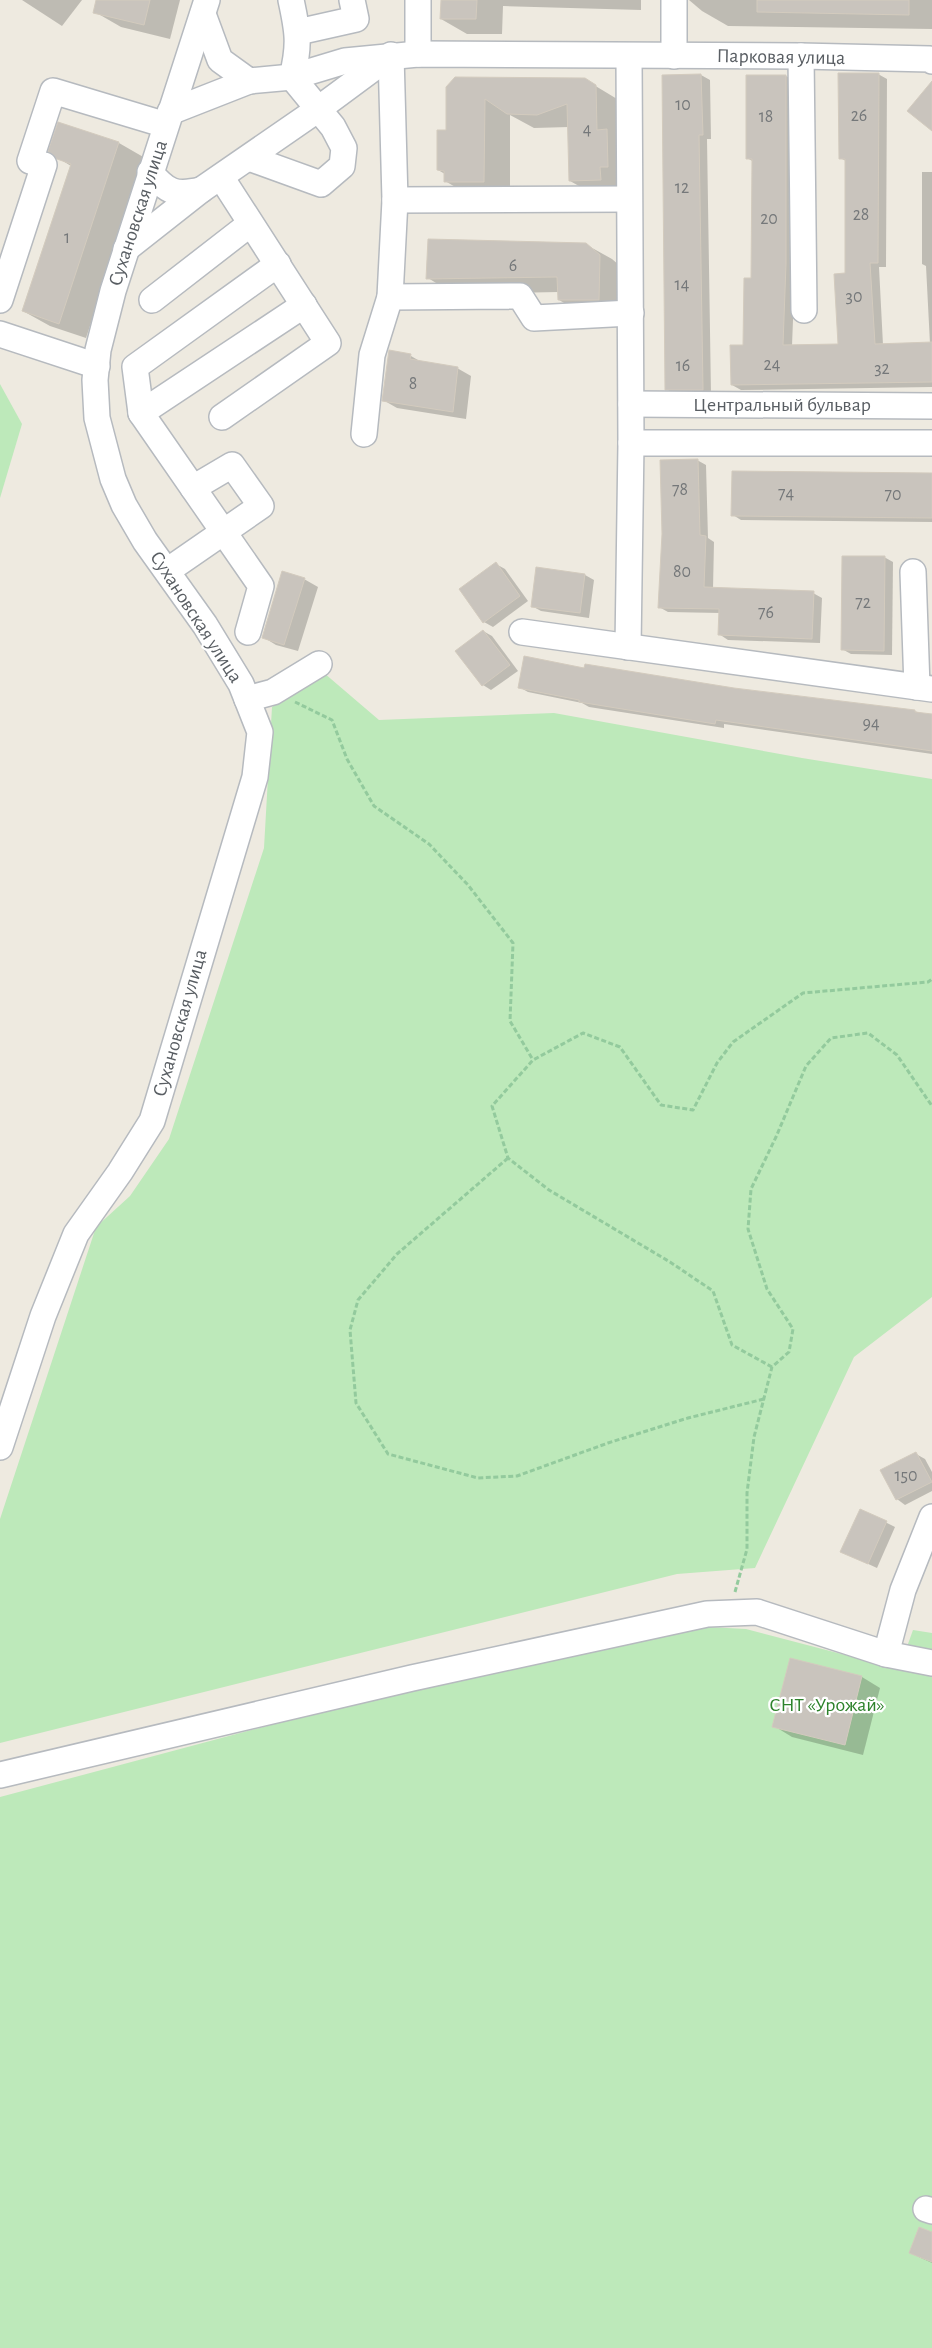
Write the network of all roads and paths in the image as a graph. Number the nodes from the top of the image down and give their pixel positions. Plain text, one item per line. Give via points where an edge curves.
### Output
1 (291, 0) edge
2 (352, 0) edge
3 (418, 0) edge
4 (674, 0) edge
5 (205, 7) edge
6 (298, 32) junction
7 (418, 54) junction
8 (391, 55) junction
9 (674, 56) junction
10 (801, 56) junction
11 (629, 57) junction
12 (931, 59) edge
13 (292, 77) junction
14 (249, 81) junction
15 (317, 110) junction
16 (168, 119) junction
17 (249, 158) junction
18 (150, 172) junction
19 (211, 184) junction
20 (629, 199) junction
21 (395, 200) junction
22 (250, 224) junction
23 (126, 249) junction
24 (278, 264) junction
25 (390, 297) junction
26 (0, 300) edge
27 (152, 300) dead end
28 (304, 305) junction
29 (804, 310) dead end
30 (631, 312) junction
31 (0, 334) edge
32 (96, 366) junction
33 (631, 404) junction
34 (932, 406) edge
35 (140, 413) junction
36 (222, 417) dead end
37 (364, 434) dead end
38 (631, 443) junction
39 (932, 443) edge
40 (193, 488) junction
41 (222, 532) junction
42 (167, 571) junction
43 (913, 572) dead end
44 (248, 632) dead end
45 (522, 632) dead end
46 (628, 647) junction
47 (319, 664) dead end
48 (924, 688) edge
49 (273, 692) junction
50 (247, 699) junction
51 (932, 979) edge
52 (533, 1060) junction
53 (932, 1106) edge
54 (508, 1158) junction
55 (772, 1367) junction
56 (764, 1399) junction
57 (0, 1447) edge
58 (932, 1517) edge
59 (729, 1612) junction
60 (886, 1654) junction
61 (932, 1663) edge
62 (0, 1775) edge

1 - 6 street
2 - 6 street via 356,19
3 - 7 street
4 - 9 street
5 - 14 street via 220,60
5 - 16 street, Сухановская улица
6 - 13 street via 299,51
7 - 8 street, Парковая улица
7 - 11 street, Парковая улица
8 - 13 street, Парковая улица via 345,60
8 - 15 street
8 - 21 street
9 - 10 street, Парковая улица
9 - 11 street, Парковая улица
10 - 12 street, Парковая улица
10 - 29 street
11 - 20 street
13 - 14 street, Парковая улица
13 - 15 street
14 - 16 street, Парковая улица
15 - 17 street
15 - 17 street via 333,127 344,148 342,166 321,184
16 - 18 street, Сухановская улица
16 - 26 street via 53,91 30,161 44,165
17 - 19 street
18 - 19 street via 164,188 182,195
18 - 23 street, Сухановская улица
19 - 22 street
19 - 23 street
20 - 21 street
20 - 30 street
21 - 25 street
22 - 24 street
22 - 27 street
23 - 32 street, Сухановская улица
24 - 28 street
24 - 35 street via 135,367
25 - 30 street via 520,296 534,318
25 - 37 street via 372,356
28 - 35 street
28 - 36 street via 328,343
30 - 33 street
31 - 32 street
32 - 42 street, Сухановская улица via 97,418 113,479 124,505
33 - 34 street, Центральный бульвар
33 - 38 street
35 - 40 street
38 - 39 street, Центральный бульвар
38 - 46 street
40 - 41 street
40 - 41 street via 232,465 260,506
41 - 42 street
41 - 44 street via 261,586
42 - 50 street, Сухановская улица via 225,656
43 - 48 street
45 - 46 street
46 - 48 street
47 - 49 street
49 - 50 street
49 - 52 path via 332,720 348,759 374,806 428,844 468,885 513,943 510,1021
50 - 57 street, Сухановская улица via 260,732 255,777 152,1121 76,1234 43,1316
51 - 52 path via 928,982 803,993 733,1042 717,1063 693,1110 661,1105 620,1047 583,1033
52 - 54 path via 492,1106
53 - 55 path via 897,1055 868,1033 831,1038 806,1066 751,1188 748,1229 767,1289 793,1329 789,1352
54 - 55 path via 549,1190 713,1291 732,1345
54 - 56 path via 397,1254 358,1300 350,1330 356,1403 388,1454 478,1478 517,1476 688,1418
55 - 56 path
56 - 59 path via 754,1437 747,1493 747,1549
58 - 60 street via 903,1590
59 - 60 street via 757,1612
59 - 62 street via 634,1629 412,1678
60 - 61 street

